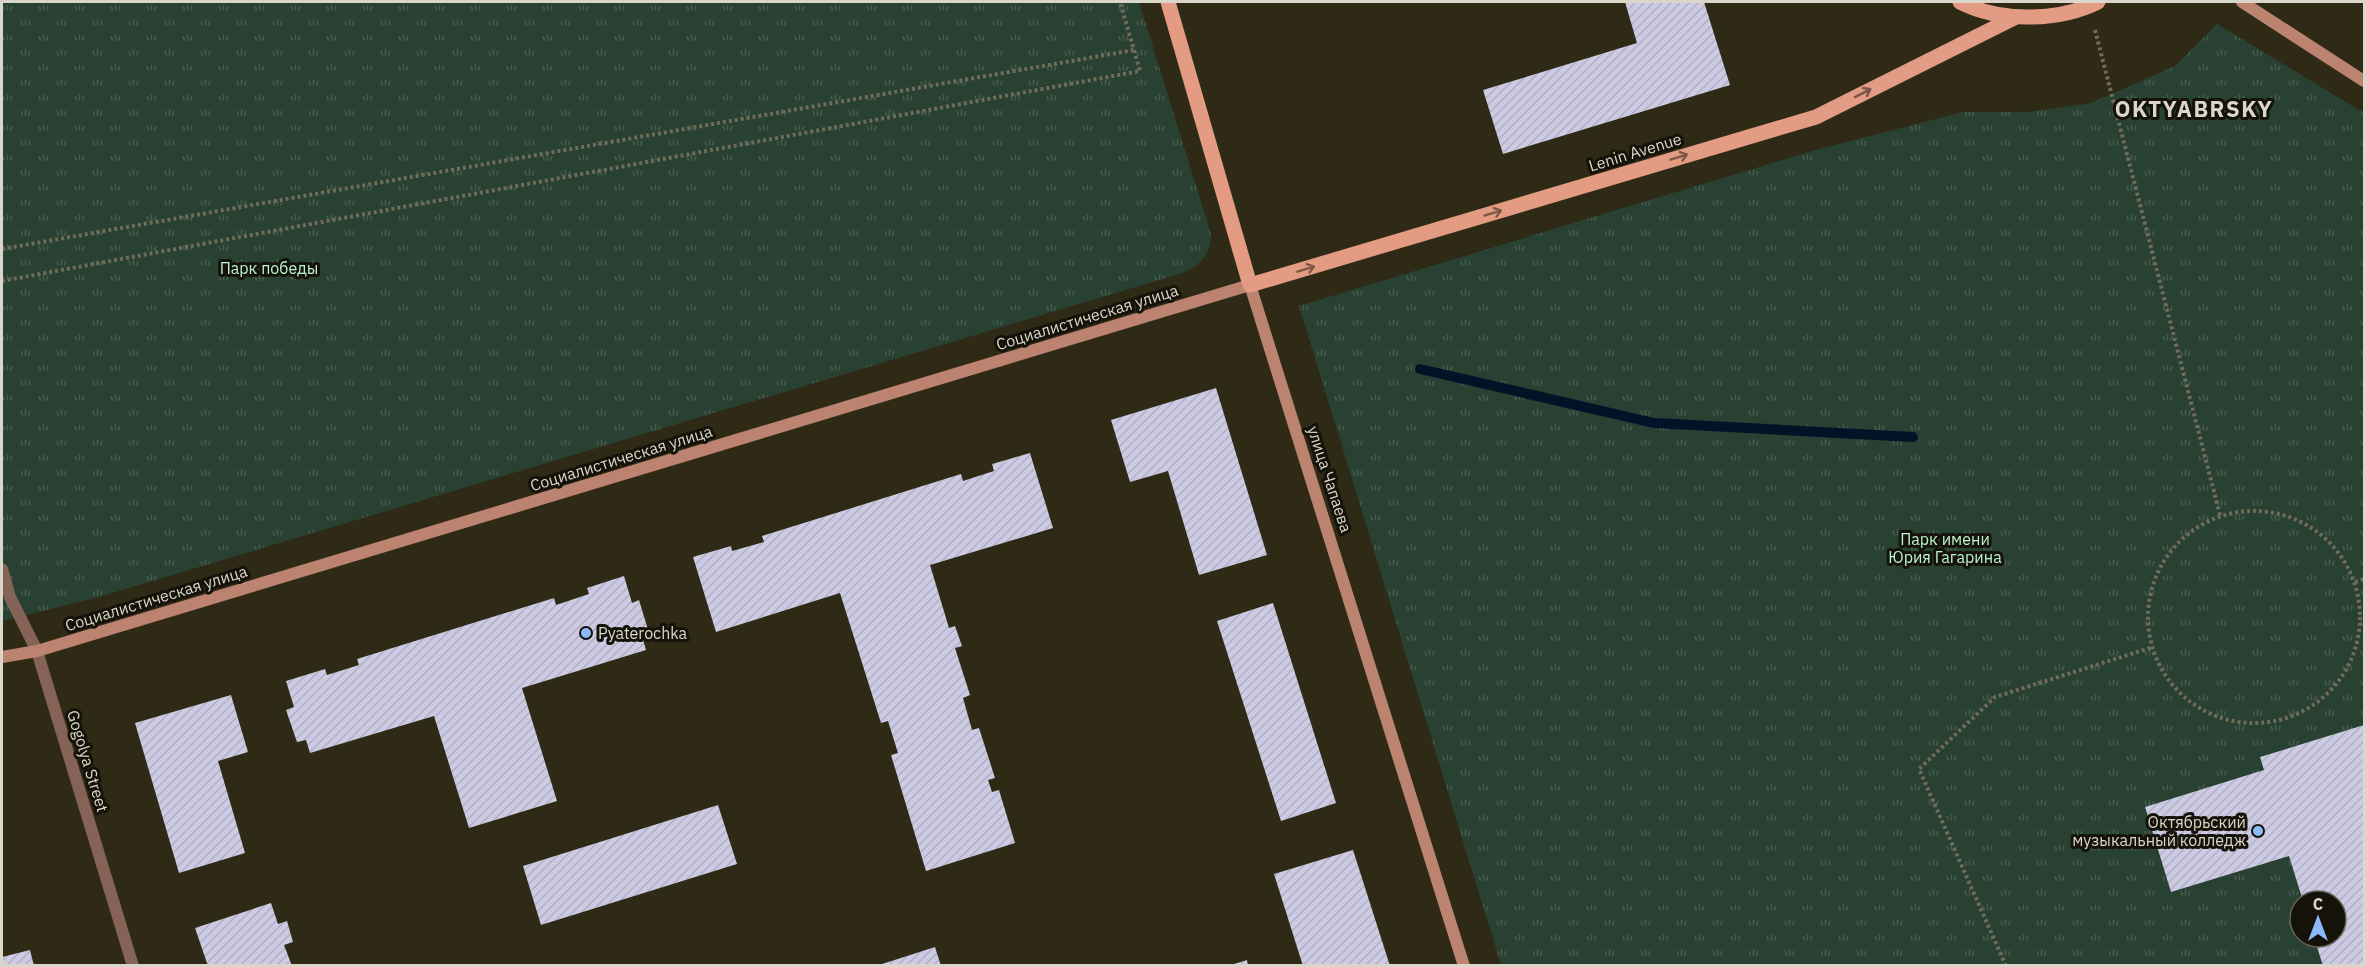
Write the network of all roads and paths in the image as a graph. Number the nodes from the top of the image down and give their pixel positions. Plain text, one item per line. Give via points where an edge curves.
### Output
1 (1120, 2) edge
2 (1168, 2) edge
3 (1960, 2) edge
4 (2242, 2) edge
5 (2093, 4) edge
6 (2016, 17) junction
7 (1134, 50) junction
8 (2364, 81) edge
9 (2, 249) edge
10 (2, 281) edge
11 (1250, 285) junction
12 (2220, 515) junction
13 (2, 569) edge
14 (2364, 579) edge
15 (2355, 582) junction
16 (2153, 647) junction
17 (37, 651) junction
18 (2, 657) edge
19 (133, 966) edge
20 (1464, 966) edge
21 (2006, 966) edge

1 - 7 path
2 - 11 main road, улица Чапаева
3 - 6 main road
4 - 8 main road
5 - 6 main road via 2053,15
5 - 12 path
11 -> 6 main road, Lenin Avenue via 1816,117
7 - 9 path
7 - 10 path via 1140,71
11 - 17 main road, Социалистическая улица
11 - 20 main road, улица Чапаева
12 - 15 path via 2253,510 2286,515 2316,529 2340,553
12 - 16 path via 2188,533 2164,559 2150,592 2148,628
13 - 17 street, Gogolya Street via 10,597
14 - 15 path
15 - 16 path via 2361,617 2355,652 2338,684 2311,708 2278,722 2242,723 2207,713 2178,692 2157,663
16 - 21 path via 1995,697 1919,769
17 - 18 main road, Социалистическая улица
17 - 19 street, Gogolya Street

